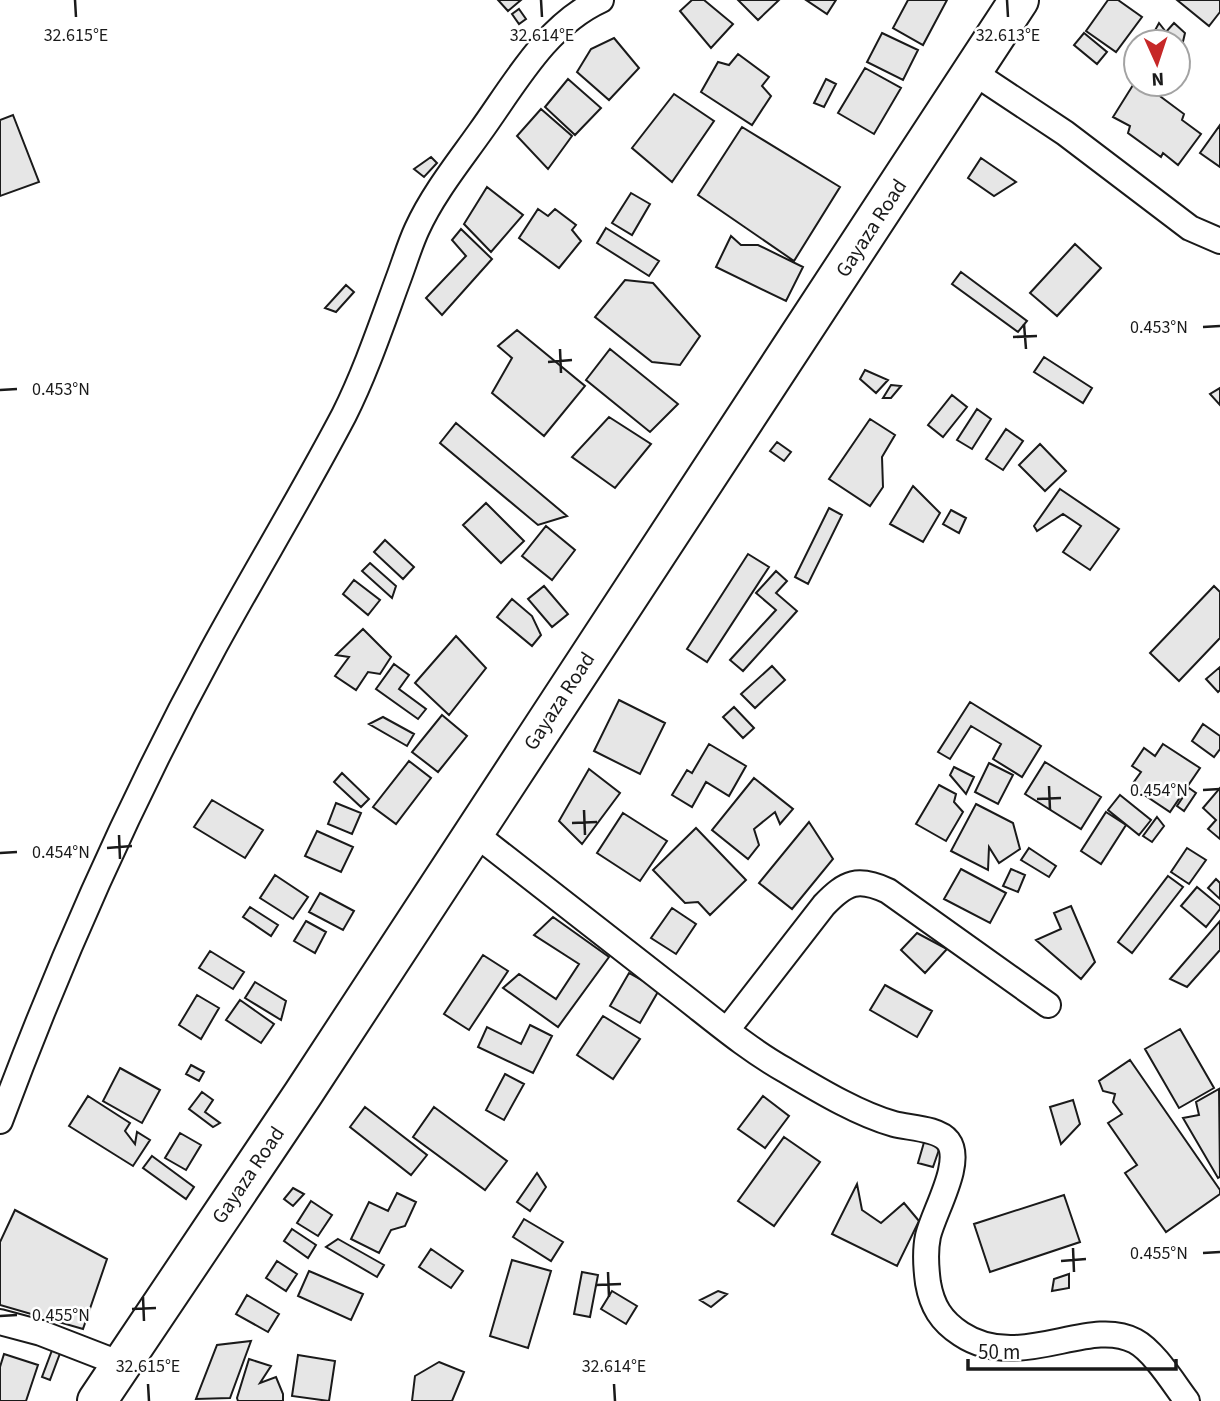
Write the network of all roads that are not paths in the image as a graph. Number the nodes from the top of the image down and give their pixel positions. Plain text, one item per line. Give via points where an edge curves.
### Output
1 (601, 0) edge
2 (1019, 0) edge
3 (973, 72) junction
4 (1220, 242) edge
5 (474, 833) junction
6 (1048, 1005) dead end
7 (727, 1030) junction
8 (0, 1121) edge
9 (0, 1322) edge
10 (121, 1364) junction
11 (97, 1401) edge
12 (1187, 1401) edge

1 - 8 street via 566,24 534,57 417,228 346,410 165,743 60,964
2 - 3 main road, Gayaza Road
3 - 4 street via 1065,133 1190,228
3 - 5 main road, Gayaza Road
5 - 7 street
5 - 10 main road, Gayaza Road
6 - 7 street via 888,891 859,882 836,892 824,905
7 - 12 street via 783,1069 878,1119 947,1139 954,1152 953,1167 927,1238 930,1294 939,1317 963,1336 1014,1349 1114,1333 1137,1342 1151,1354
9 - 10 street
10 - 11 main road, Gayaza Road

